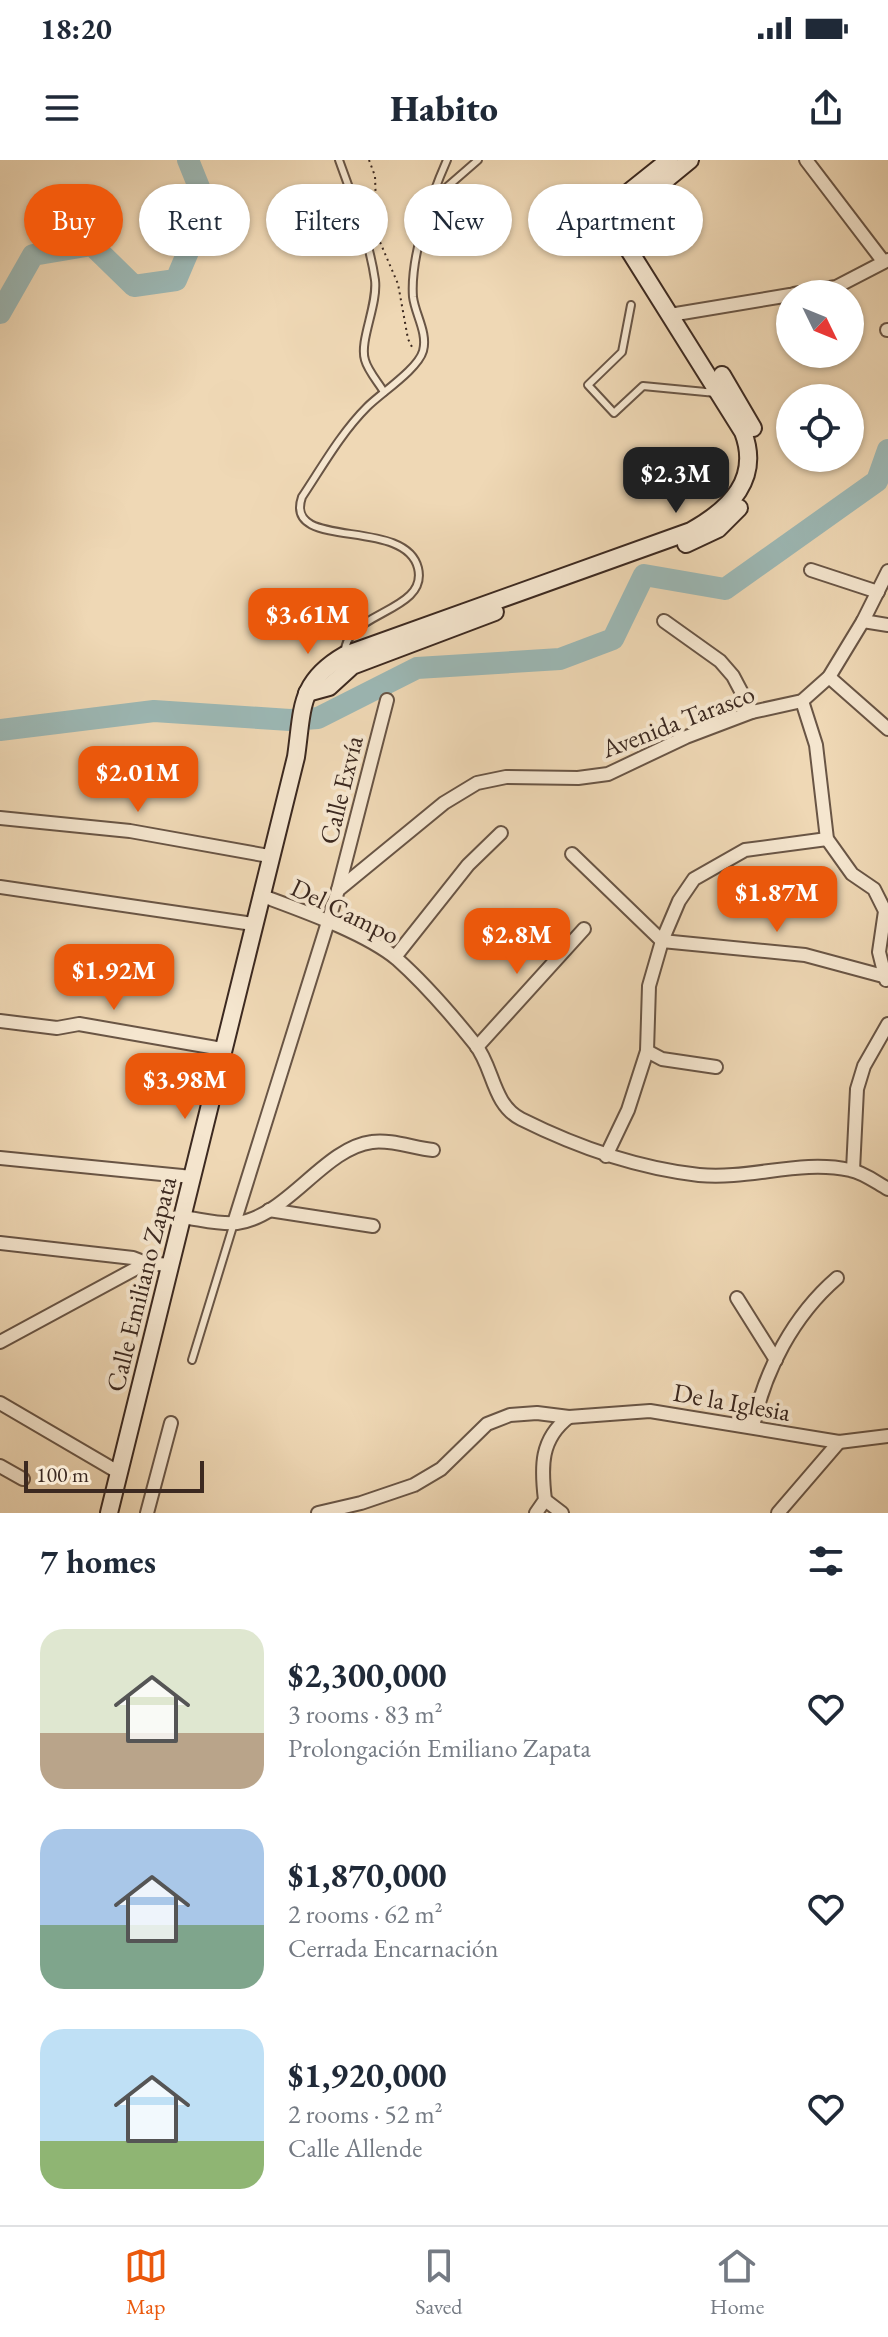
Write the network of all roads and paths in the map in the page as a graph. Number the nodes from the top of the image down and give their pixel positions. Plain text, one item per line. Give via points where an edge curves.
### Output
1 (339, 160) edge
2 (369, 160) edge
3 (447, 160) edge
4 (478, 160) edge
5 (669, 160) edge
6 (690, 160) edge
7 (806, 160) edge
8 (438, 184) edge
9 (450, 184) edge
10 (639, 184) edge
11 (659, 184) edge
12 (418, 256) edge
13 (642, 256) edge
14 (886, 261) edge
15 (849, 280) edge
16 (776, 297) edge
17 (631, 305) dead end
18 (676, 314) junction
19 (419, 361) junction
20 (384, 392) junction
21 (729, 395) junction
22 (811, 570) dead end
23 (888, 571) edge
24 (878, 592) junction
25 (664, 621) dead end
26 (863, 621) junction
27 (888, 625) edge
28 (349, 660) junction
29 (829, 677) junction
30 (387, 700) dead end
31 (802, 701) junction
32 (752, 712) junction
33 (888, 729) edge
34 (0, 818) edge
35 (501, 833) dead end
36 (827, 839) junction
37 (572, 854) dead end
38 (269, 856) junction
39 (888, 883) edge
40 (0, 887) edge
41 (874, 889) junction
42 (338, 890) junction
43 (260, 895) junction
44 (327, 920) junction
45 (253, 924) junction
46 (584, 929) dead end
47 (662, 941) junction
48 (395, 957) junction
49 (886, 980) edge
50 (0, 1021) edge
51 (888, 1024) edge
52 (477, 1047) junction
53 (222, 1049) junction
54 (647, 1051) junction
55 (716, 1067) dead end
56 (433, 1150) dead end
57 (606, 1156) junction
58 (0, 1158) edge
59 (853, 1170) junction
60 (192, 1177) junction
61 (888, 1189) edge
62 (269, 1210) junction
63 (182, 1217) junction
64 (234, 1223) junction
65 (373, 1226) dead end
66 (0, 1243) edge
67 (146, 1263) junction
68 (170, 1265) junction
69 (837, 1278) dead end
70 (737, 1298) dead end
71 (0, 1342) edge
72 (192, 1360) dead end
73 (776, 1360) junction
74 (0, 1403) edge
75 (569, 1417) junction
76 (171, 1423) dead end
77 (753, 1427) junction
78 (888, 1436) edge
79 (839, 1442) junction
80 (0, 1466) edge
81 (118, 1472) junction
82 (23, 1479) dead end
83 (545, 1500) junction
84 (109, 1513) edge
85 (147, 1513) edge
86 (318, 1513) edge
87 (325, 1513) edge
88 (536, 1513) edge
89 (562, 1513) edge
90 (778, 1513) edge

1 - 20 lane via 375,281 364,358
2 - 19 path via 375,176 377,235 398,284 408,339
3 - 8 lane
4 - 9 lane
5 - 10 main road
6 - 11 main road
7 - 14 street
12 - 19 lane via 413,299 424,349
13 - 18 main road, Calle Emiliano Zapata
14 - 15 street
16 - 18 street
17 - 21 lane via 622,352 588,385 614,413 643,386
18 - 21 main road, Calle Emiliano Zapata
19 - 20 lane
20 - 28 lane via 351,425 298,509 311,526 375,537 408,552 418,566 418,583 410,596 350,634 344,645
21 - 28 main road, Calle Emiliano Zapata via 761,449 752,490 718,529
22 - 24 street
23 - 24 street, Avenida Tarasco
24 - 26 street, Avenida Tarasco
25 - 32 street via 720,661
26 - 27 street
26 - 29 street, Avenida Tarasco
28 - 38 main road, Calle Emiliano Zapata via 329,687 307,693
29 - 31 street, Avenida Tarasco
29 - 33 street
30 - 42 street, Calle Exvía
31 - 32 street, Avenida Tarasco
31 - 36 street via 816,745
32 - 42 street, Avenida Tarasco via 608,774 477,783 444,803
34 - 38 street via 130,831
35 - 48 street via 468,865
36 - 41 street via 852,874
36 - 47 street via 745,850 694,879
37 - 47 street
38 - 43 main road, Calle Emiliano Zapata
39 - 41 street
40 - 45 street
41 - 49 street via 885,911 879,952
42 - 44 street
43 - 44 street, Del Campo
43 - 45 main road, Calle Emiliano Zapata
44 - 48 street, Del Campo
44 - 64 street
45 - 53 main road, Calle Emiliano Zapata
46 - 52 street
47 - 49 street via 805,955
47 - 54 street via 649,986
48 - 52 street, Del Campo
50 - 53 street via 57,1028 79,1024
51 - 59 street via 857,1089
52 - 57 street, Del Campo via 508,1112
53 - 60 main road, Calle Emiliano Zapata
54 - 55 street via 662,1059
54 - 57 street
56 - 62 street via 374,1141 352,1147
57 - 59 street via 700,1175 814,1166
58 - 60 street
59 - 61 street
60 - 63 main road, Calle Emiliano Zapata
62 - 64 street
62 - 65 street
63 - 64 street
63 - 68 main road, Calle Emiliano Zapata
64 - 72 lane
66 - 67 street
67 - 68 street
67 - 71 street
68 - 81 main road, Calle Emiliano Zapata
69 - 73 street via 811,1300
70 - 73 street
73 - 77 street via 759,1397
74 - 81 street
75 - 77 street, De la Iglesia via 650,1411
75 - 83 street via 556,1426 546,1446
75 - 87 street, De la Iglesia via 510,1415 487,1424 441,1469 414,1485
76 - 85 street
77 - 79 street, De la Iglesia
78 - 79 street, De la Iglesia
79 - 90 street
80 - 82 street
81 - 84 main road, Calle Emiliano Zapata
83 - 88 street
83 - 89 street
86 - 87 street, De la Iglesia

